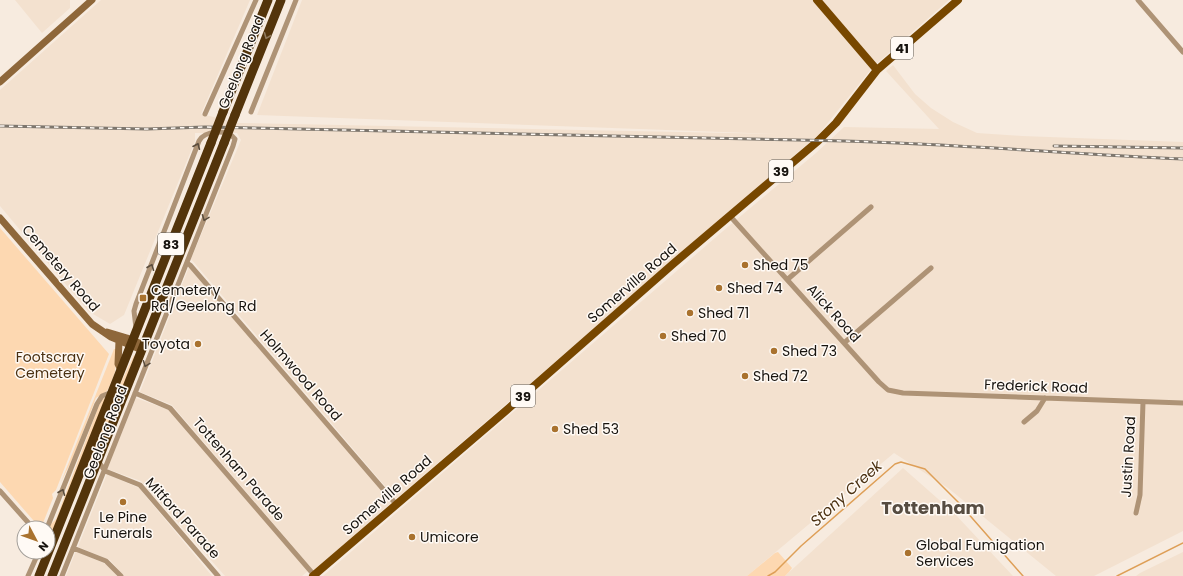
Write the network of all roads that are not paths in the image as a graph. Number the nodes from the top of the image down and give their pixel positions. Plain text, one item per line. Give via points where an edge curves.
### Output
1 (256, 0) edge
2 (268, 0) edge
3 (281, 0) edge
4 (296, 0) edge
5 (817, 0) edge
6 (958, 0) edge
7 (1138, 0) edge
8 (87, 1) edge
9 (1183, 52) edge
10 (877, 70) junction
11 (0, 82) edge
12 (251, 112) dead end
13 (205, 114) dead end
14 (872, 207) dead end
15 (730, 216) junction
16 (0, 218) edge
17 (187, 263) junction
18 (931, 268) dead end
19 (788, 279) junction
20 (173, 298) junction
21 (161, 301) junction
22 (136, 331) junction
23 (105, 332) junction
24 (119, 341) junction
25 (132, 343) junction
26 (844, 343) junction
27 (146, 348) junction
28 (121, 370) junction
29 (888, 390) joint
30 (112, 392) junction
31 (135, 393) junction
32 (1045, 398) junction
33 (1142, 402) junction
34 (1183, 403) edge
35 (1024, 422) dead end
36 (95, 467) junction
37 (81, 471) junction
38 (105, 471) junction
39 (0, 491) edge
40 (396, 504) junction
41 (1136, 513) dead end
42 (26, 520) edge
43 (50, 520) edge
44 (56, 529) edge
45 (65, 543) junction
46 (56, 544) edge
47 (73, 548) junction
48 (35, 560) edge
49 (44, 560) edge
50 (314, 575) edge
51 (28, 576) edge
52 (39, 576) edge
53 (52, 576) edge
54 (62, 576) edge
55 (120, 576) edge
56 (218, 576) edge

1 - 13 street, Geelong Road
2 - 22 highway, Geelong Road / 83, bridge
3 -> 21 highway, Geelong Road / 83, bridge
4 - 12 street, Geelong Road
5 - 10 main road
6 - 10 main road, Somerville Road / 41
7 - 9 street
8 - 11 street
10 - 15 main road, Somerville Road / 39 via 836,123
14 - 19 street
15 - 19 street, Alick Road
15 - 40 main road, Somerville Road / 39
16 - 23 street, Cemetery Road via 86,318
17 - 20 street, Geelong Road
22 -> 17 street, Geelong Road via 135,308 199,141 208,133 230,135 235,139 234,143
17 - 40 street, Holmwood Road
18 - 26 street
19 - 26 street, Alick Road
20 - 21 street
20 - 27 street, Geelong Road
21 - 27 highway, Geelong Road / 83
22 - 25 highway, Geelong Road / 83
23 - 24 street, Cemetery Road
23 - 25 street, Cemetery Road
24 - 25 street, Cemetery Road
24 - 28 street via 118,364
25 - 27 street, Cemetery Road
25 - 28 highway, Geelong Road / 83
26 - 29 street, Alick Road
27 -> 31 street, Geelong Road
27 - 36 highway, Geelong Road / 83
28 - 30 highway, Geelong Road / 83
29 - 32 street, Frederick Road via 903,393
30 - 37 highway, Geelong Road / 83
43 -> 30 street, Geelong Road via 97,404 102,396
31 - 38 street, Geelong Road
31 - 50 street, Tottenham Parade via 170,408
32 - 33 street, Frederick Road
32 - 35 street via 1037,411
33 - 34 street, Frederick Road
33 - 41 street, Justin Road via 1140,495
36 - 37 highway
36 - 38 street
36 - 38 street
36 - 45 highway, Geelong Road / 83
37 - 44 highway, Geelong Road / 83
38 - 47 street, Geelong Road
38 - 56 street, Mitford Parade via 140,485
39 - 42 street
40 - 50 main road, Somerville Road / 39
45 - 46 highway
45 - 53 highway, Geelong Road / 83
47 - 54 street, Geelong Road
47 - 55 street via 109,563
48 - 51 street, Geelong Road
49 - 52 highway, Geelong Road / 83

